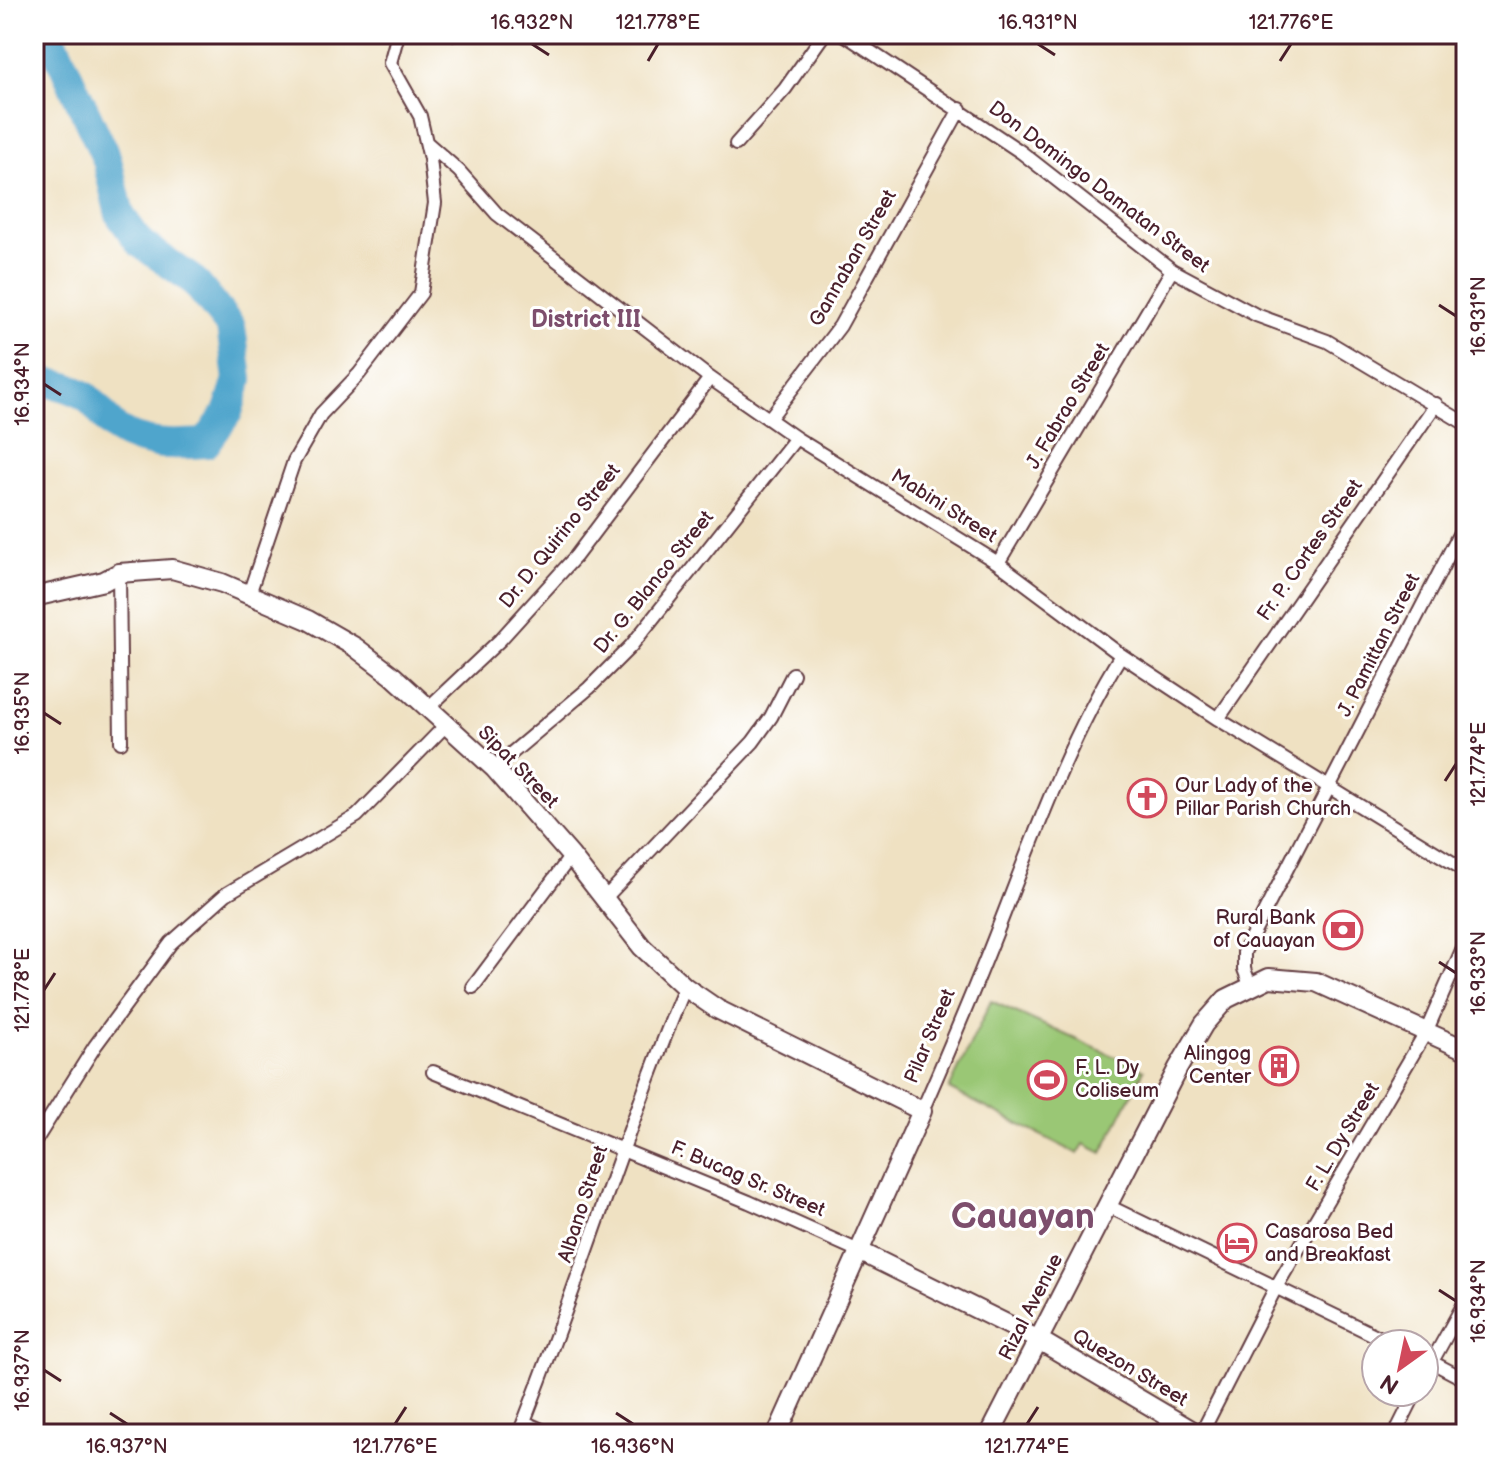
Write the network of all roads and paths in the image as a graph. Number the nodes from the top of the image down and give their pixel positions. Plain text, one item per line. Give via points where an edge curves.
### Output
1 (398, 34) edge
2 (824, 34) edge
3 (844, 34) edge
4 (960, 109) junction
5 (426, 142) junction
6 (736, 144) dead end
7 (1172, 270) junction
8 (710, 378) junction
9 (1436, 404) junction
10 (769, 419) junction
11 (1466, 424) edge
12 (796, 438) junction
13 (1466, 521) edge
14 (998, 563) junction
15 (119, 573) junction
16 (34, 597) edge
17 (248, 597) junction
18 (1121, 655) junction
19 (793, 674) dead end
20 (428, 708) junction
21 (1218, 719) junction
22 (445, 726) junction
23 (121, 742) dead end
24 (494, 768) junction
25 (1328, 786) junction
26 (571, 856) junction
27 (1466, 871) edge
28 (605, 898) junction
29 (1466, 941) edge
30 (1250, 985) junction
31 (473, 987) dead end
32 (685, 987) junction
33 (1426, 1032) junction
34 (1466, 1050) edge
35 (433, 1072) dead end
36 (922, 1111) junction
37 (34, 1143) edge
38 (622, 1150) junction
39 (1106, 1205) junction
40 (861, 1252) junction
41 (1275, 1289) junction
42 (1466, 1300) edge
43 (1360, 1329) edge
44 (1039, 1340) junction
45 (1440, 1341) edge
46 (1440, 1366) edge
47 (1466, 1380) edge
48 (1408, 1408) edge
49 (521, 1428) edge
50 (551, 1434) edge
51 (777, 1434) edge
52 (990, 1434) edge
53 (1200, 1434) edge
54 (1395, 1434) edge

1 - 5 street via 390,63 420,116
2 - 6 street
3 - 4 street, Don Domingo Damatan Street
4 - 7 street, Don Domingo Damatan Street
4 - 10 street, Gannaban Street via 840,326
5 - 8 street, Mabini Street via 497,214
5 - 17 street via 435,203 421,293 321,414 294,461
7 - 9 street, Don Domingo Damatan Street via 1256,315 1327,341
7 - 14 street, J. Fabrao Street
8 - 10 street, Mabini Street
8 - 20 street, Dr. D. Quirino Street via 576,556 500,640
9 - 11 street, Don Domingo Damatan Street
9 - 21 street, Fr. P. Cortes Street
10 - 12 street, Mabini Street
12 - 14 street, Mabini Street
12 - 24 street, Dr. G. Blanco Street via 631,646
13 - 25 street, J. Pamittan Street
14 - 18 street, Mabini Street
15 - 16 street, Sipat Street
15 - 17 street, Sipat Street via 172,569 222,583
15 - 23 street
17 - 20 street, Sipat Street via 308,620 355,647
18 - 21 street, Mabini Street
18 - 36 street, Pilar Street via 1046,804
19 - 28 street via 753,742
20 - 22 street, Sipat Street
21 - 25 street, Mabini Street
22 - 24 street, Sipat Street
22 - 37 street via 357,816 226,894 171,943 95,1046
24 - 26 street, Sipat Street
25 - 27 street, Mabini Street
25 - 30 street via 1244,952
26 - 28 street, Sipat Street
26 - 31 street
28 - 32 street, Sipat Street via 642,947
29 - 33 street, F. L. Dy Street
30 - 33 street via 1269,978 1316,982
30 - 39 street, Rizal Avenue via 1226,999 1204,1024
32 - 36 street, Sipat Street via 717,1009
32 - 38 street, Albano Street
33 - 34 street
33 - 41 street, F. L. Dy Street
35 - 38 street, F. Bucag Sr. Street
36 - 40 street, Pilar Street
38 - 40 street, F. Bucag Sr. Street
38 - 49 street, Albano Street via 577,1287
39 - 41 street
39 - 44 street, Rizal Avenue
40 - 44 street, F. Bucag Sr. Street
40 - 51 street, Pilar Street
41 - 43 street
41 - 53 street, F. L. Dy Street
42 - 45 street
44 - 52 street, Rizal Avenue
44 - 53 street, Quezon Street
46 - 47 street
48 - 54 street
49 - 50 street

